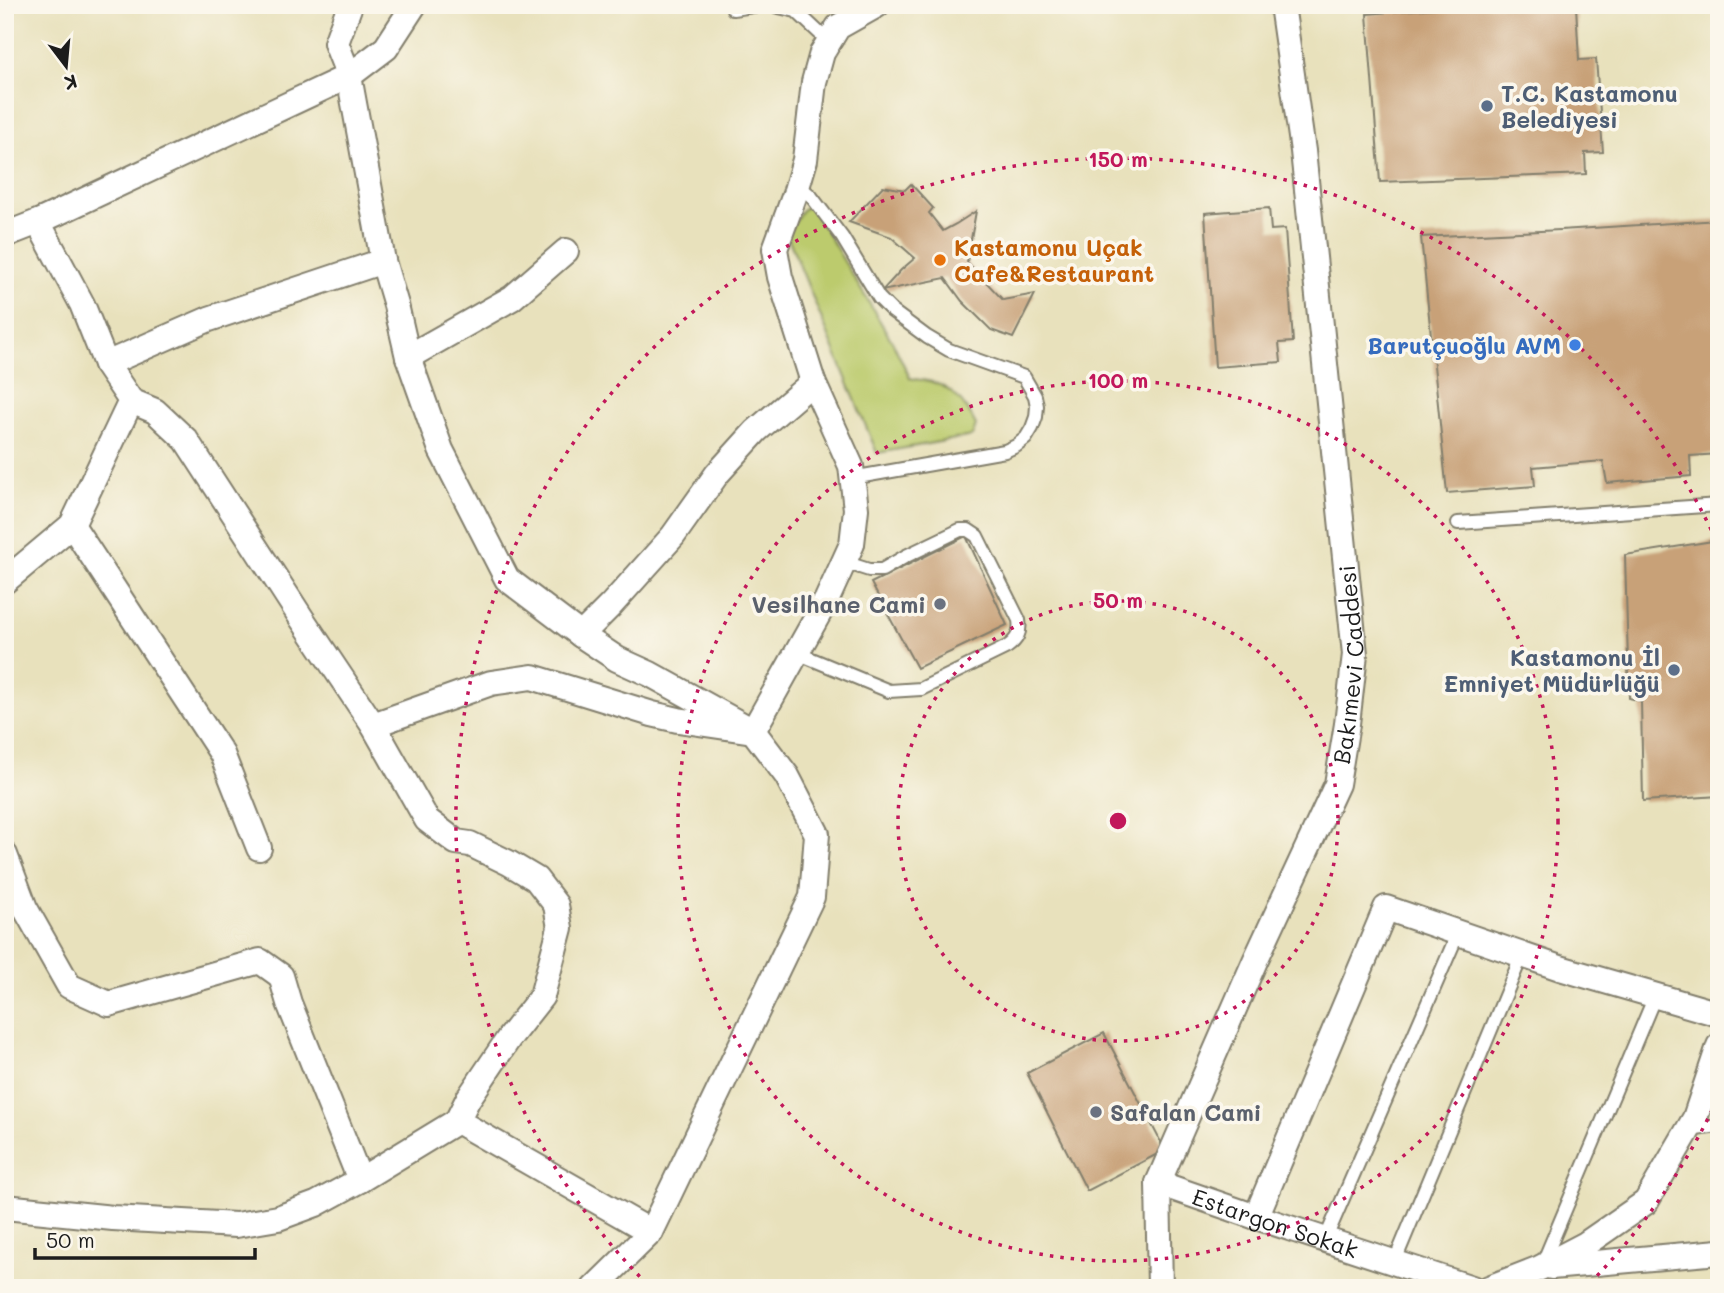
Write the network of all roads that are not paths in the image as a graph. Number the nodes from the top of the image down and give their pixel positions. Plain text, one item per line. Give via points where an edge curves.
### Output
1 (351, 5) edge
2 (414, 5) edge
3 (760, 5) edge
4 (770, 5) edge
5 (877, 5) edge
6 (1282, 5) edge
7 (733, 9) dead end
8 (829, 41) junction
9 (349, 76) junction
10 (798, 185) junction
11 (38, 222) junction
12 (5, 235) edge
13 (566, 251) dead end
14 (383, 261) junction
15 (408, 357) junction
16 (106, 364) junction
17 (813, 382) junction
18 (131, 401) junction
19 (852, 478) junction
20 (1719, 505) edge
21 (1458, 523) dead end
22 (72, 525) junction
23 (844, 562) junction
24 (5, 581) edge
25 (581, 635) junction
26 (797, 653) junction
27 (373, 725) junction
28 (752, 731) junction
29 (259, 848) dead end
30 (5, 855) edge
31 (11, 890) edge
32 (1458, 933) junction
33 (1522, 955) junction
34 (1655, 996) junction
35 (1719, 1014) edge
36 (1719, 1046) edge
37 (457, 1121) junction
38 (1719, 1126) edge
39 (1688, 1130) junction
40 (360, 1180) junction
41 (1158, 1183) junction
42 (5, 1207) edge
43 (1256, 1217) junction
44 (651, 1232) junction
45 (1325, 1240) junction
46 (1719, 1252) edge
47 (1394, 1263) junction
48 (1540, 1268) junction
49 (594, 1288) edge
50 (1160, 1288) edge
51 (1472, 1288) edge
52 (1489, 1288) edge

1 - 9 street via 336,43
2 - 9 street via 386,48
3 - 7 lane
4 - 8 lane via 796,11
5 - 8 street via 838,27
6 - 41 street, Bakımevi Caddesi via 1303,151 1355,654 1337,784
8 - 10 street via 814,82
9 - 11 street
9 - 14 street
10 - 17 street via 775,249
10 - 19 lane via 842,237 892,311 949,350 1024,377 1037,406 1026,438 1005,451
11 - 12 street
11 - 16 street via 82,304
13 - 15 street via 512,298
14 - 15 street
14 - 16 street via 209,319
15 - 25 street via 441,450 507,579
16 - 18 street
17 - 19 street via 851,466
17 - 25 street via 740,448 673,537
18 - 22 street
18 - 27 street via 155,411 186,440
19 - 23 street via 856,509 852,544
20 - 21 lane
22 - 24 street
22 - 29 street via 222,754
23 - 26 street
23 - 26 lane via 882,570 960,530 973,532 1018,620 1017,638 921,689 910,690 889,691
25 - 28 street
26 - 28 street
27 - 28 street via 491,683 532,677 652,714
27 - 37 street via 427,820 456,842 470,844 536,880 556,905 560,928 542,996 509,1038
28 - 44 street via 788,776 817,834 813,897
30 - 31 street
31 - 40 street via 69,986 109,1004 260,961 281,976
32 - 33 street
32 - 43 street via 1386,908
32 - 45 lane
33 - 34 street
33 - 47 lane
34 - 35 street
34 - 48 lane
36 - 39 street
37 - 40 street
37 - 44 street
38 - 39 lane
39 - 48 street via 1646,1202 1584,1245
40 - 42 street via 278,1218 236,1225
41 - 43 street, Estargon Sokak
41 - 50 street, Bakımevi Caddesi
43 - 45 street, Estargon Sokak
44 - 49 street
45 - 47 street, Estargon Sokak
46 - 48 street
47 - 51 street, Estargon Sokak
48 - 52 street

